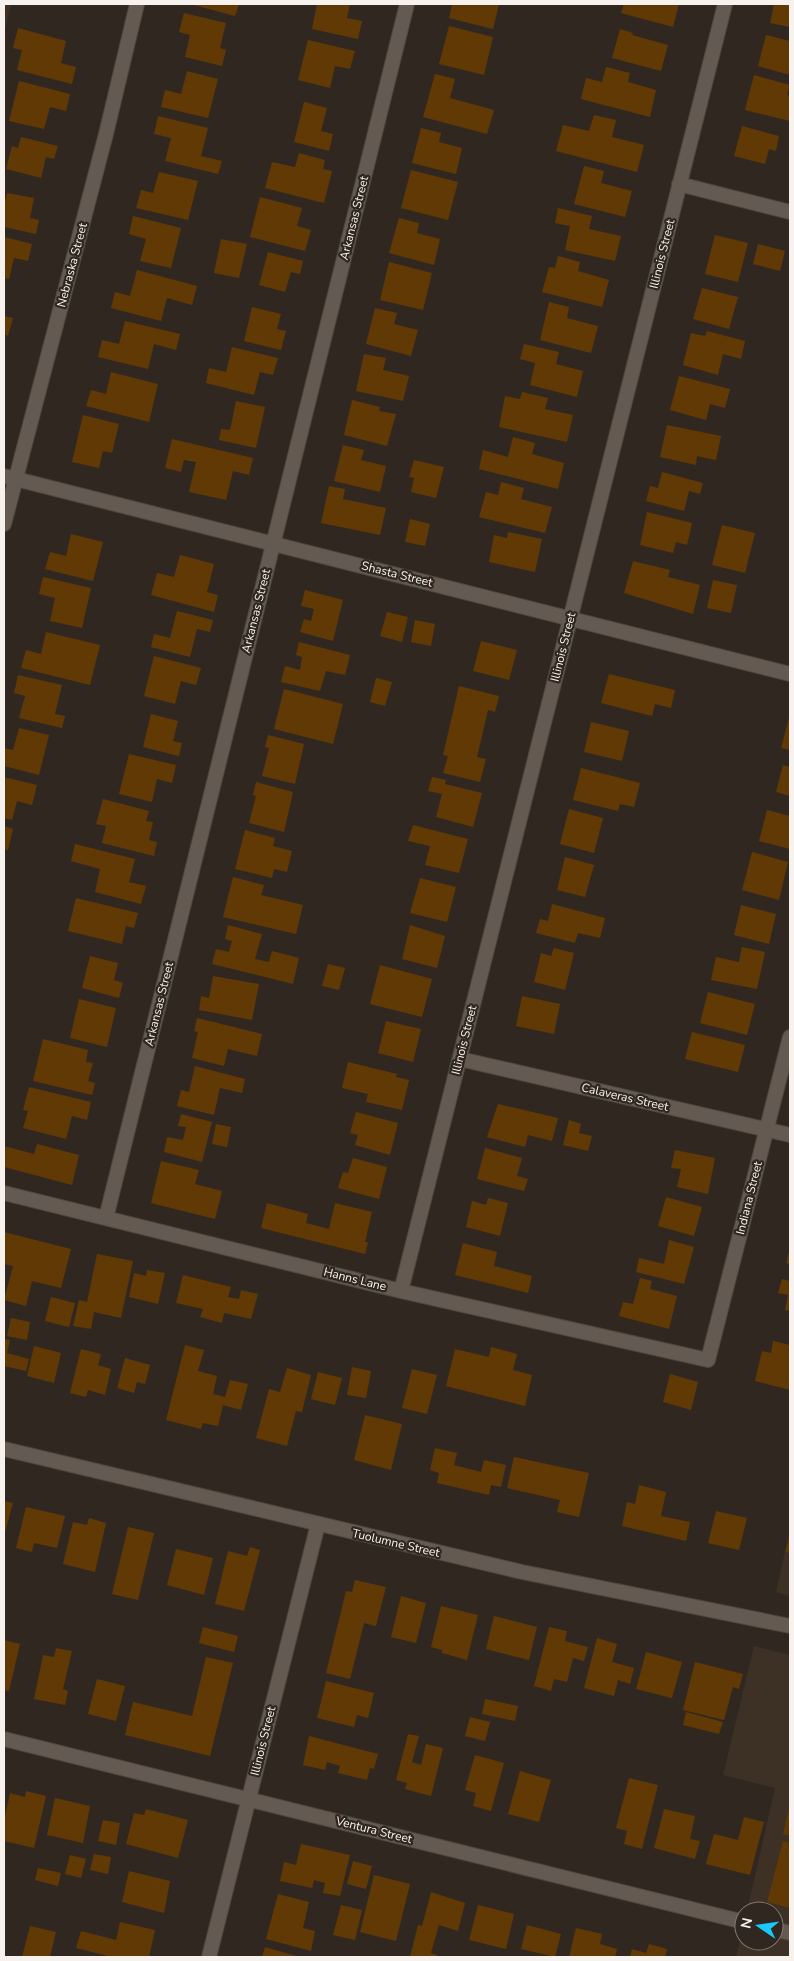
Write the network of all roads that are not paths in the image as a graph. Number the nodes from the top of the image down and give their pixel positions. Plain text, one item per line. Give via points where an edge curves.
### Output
1 (136, 4) edge
2 (406, 4) edge
3 (725, 4) edge
4 (679, 184) junction
5 (790, 212) edge
6 (10, 478) edge
7 (4, 524) edge
8 (273, 543) junction
9 (570, 618) junction
10 (790, 674) edge
11 (790, 1037) edge
12 (460, 1058) junction
13 (766, 1130) junction
14 (790, 1135) edge
15 (4, 1193) edge
16 (106, 1218) junction
17 (401, 1291) junction
18 (708, 1360) joint
19 (4, 1448) edge
20 (318, 1524) junction
21 (790, 1626) edge
22 (4, 1739) edge
23 (249, 1800) junction
24 (734, 1920) edge
25 (210, 1957) edge

1 - 6 street, Nebraska Street via 106,134
2 - 8 street, Arkansas Street
3 - 4 street, Illinois Street
4 - 5 street
4 - 9 street, Illinois Street
6 - 7 street, Nebraska Street
6 - 8 street, Shasta Street
8 - 9 street, Shasta Street
8 - 16 street, Arkansas Street
9 - 10 street, Shasta Street
9 - 12 street, Illinois Street
11 - 13 street, Indiana Street
12 - 13 street, Calaveras Street
12 - 17 street, Illinois Street
13 - 14 street, Calaveras Street
13 - 18 street, Indiana Street
15 - 16 street, Hanns Lane
16 - 17 street, Hanns Lane
17 - 18 street, Hanns Lane
19 - 20 street, Tuolumne Street
20 - 21 street, Tuolumne Street via 522,1572
20 - 23 street, Illinois Street
22 - 23 street, Ventura Street
23 - 24 street, Ventura Street
23 - 25 street, Illinois Street

